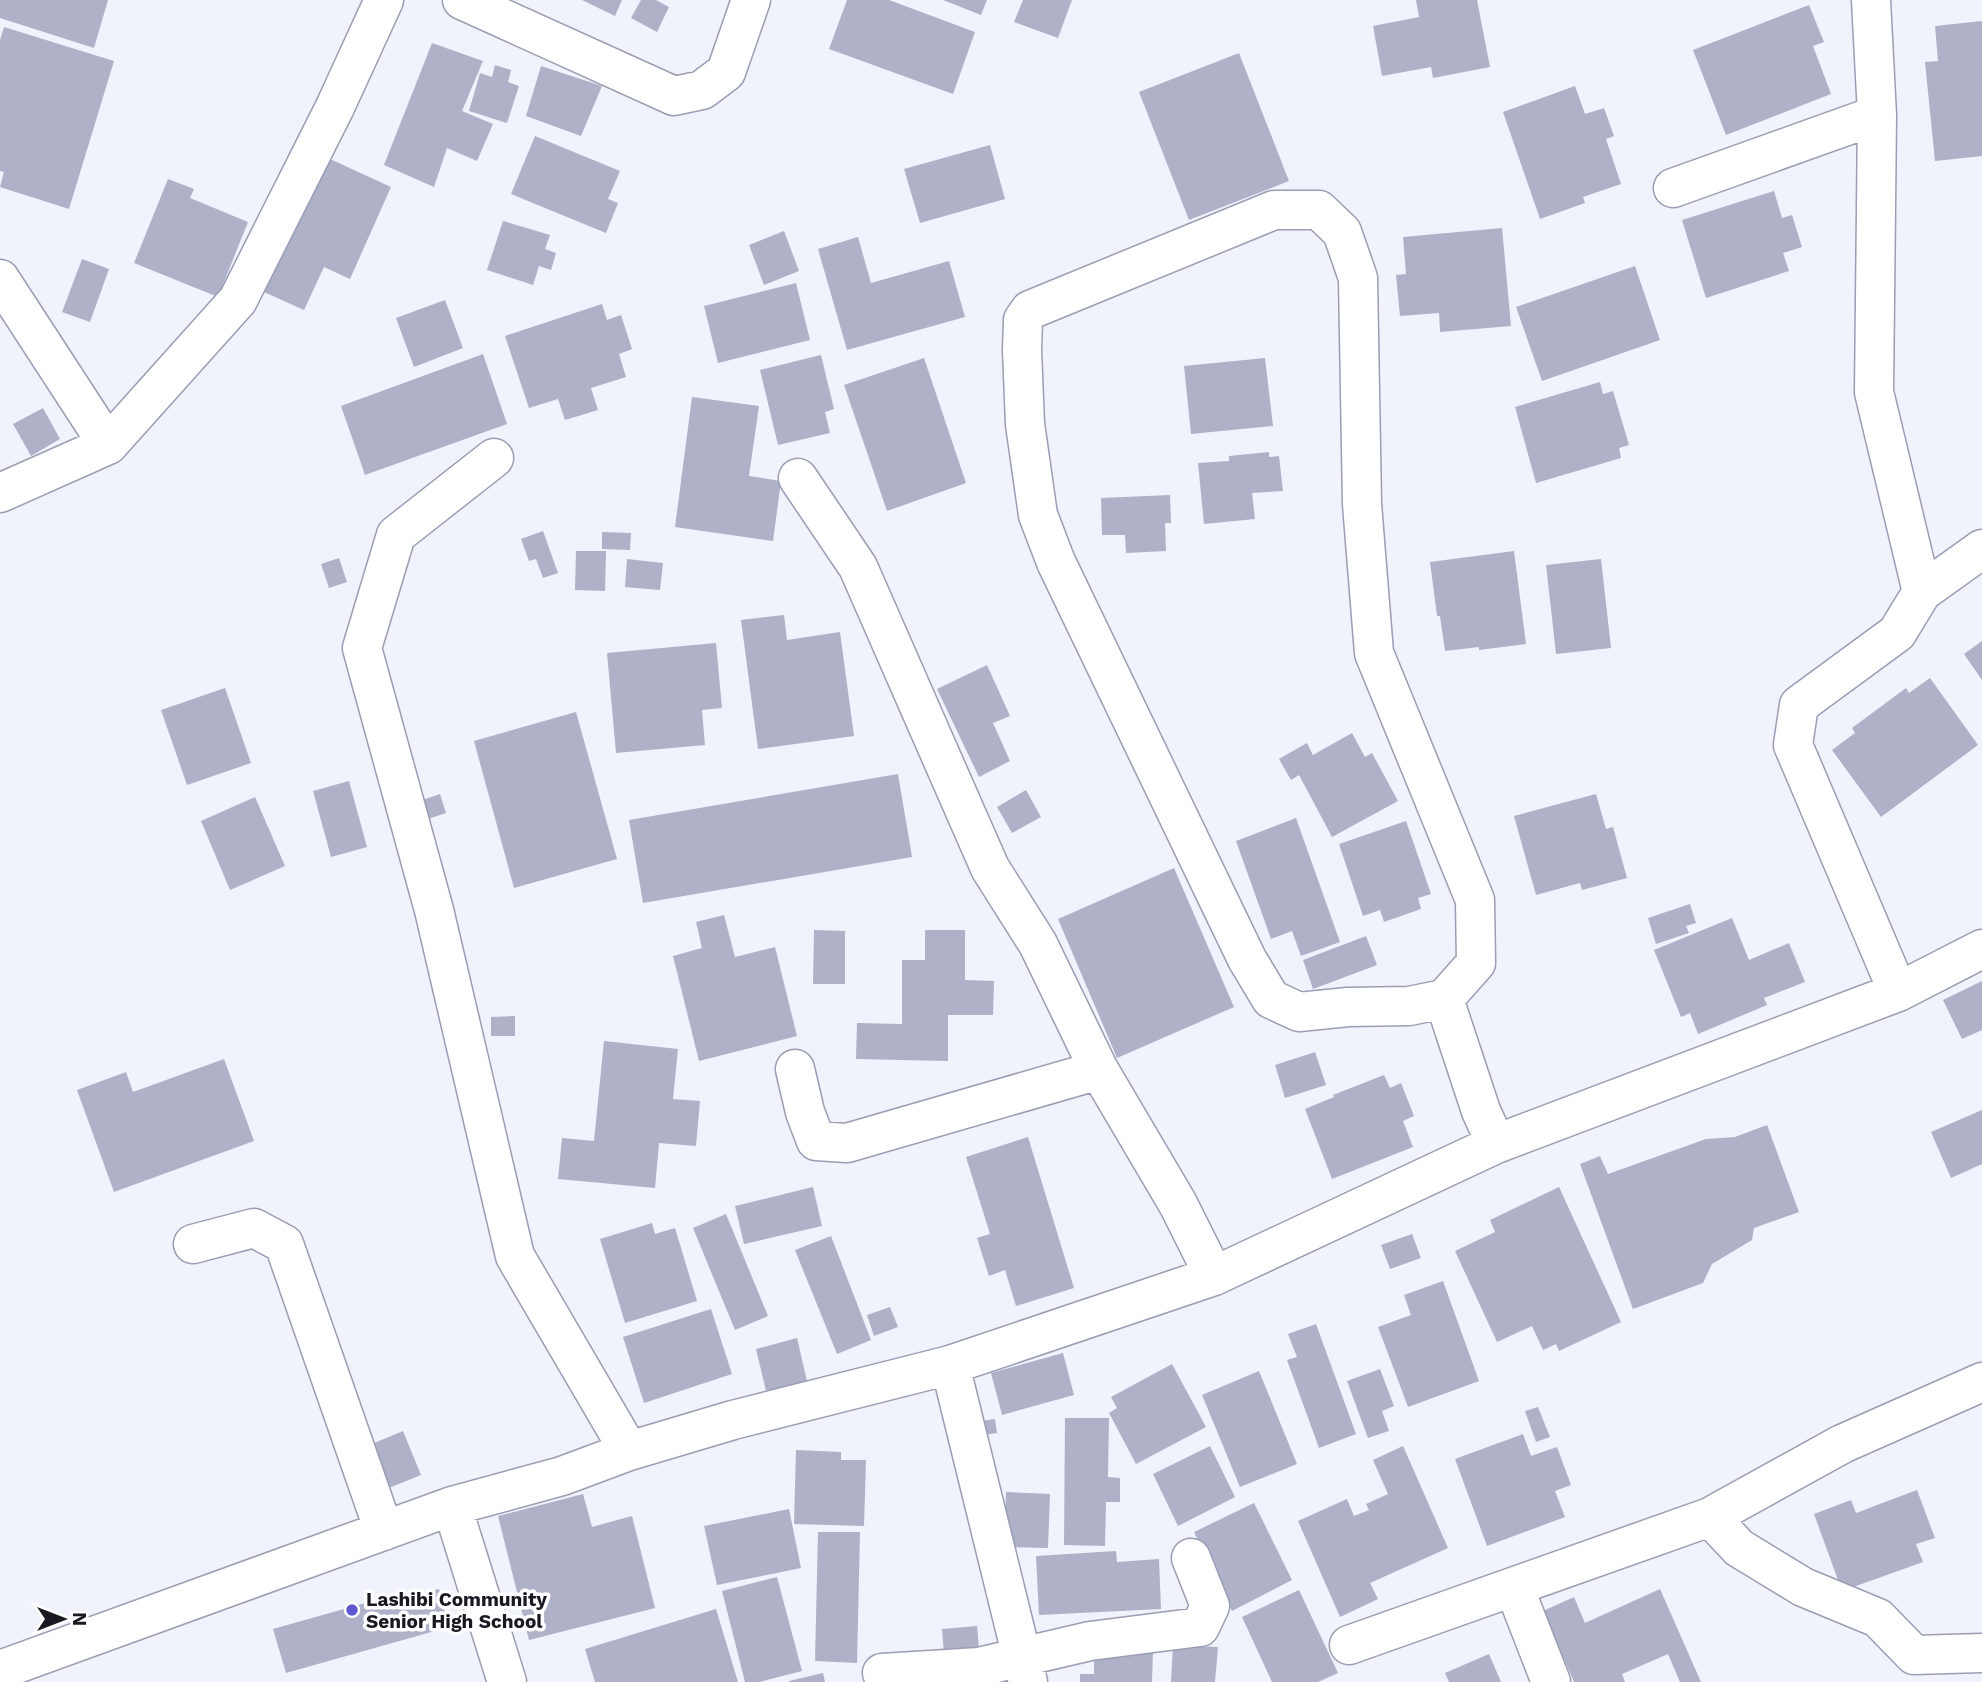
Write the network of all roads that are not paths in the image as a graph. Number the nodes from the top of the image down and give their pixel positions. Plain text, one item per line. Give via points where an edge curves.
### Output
1 (384, 0) edge
2 (462, 0) edge
3 (751, 0) edge
4 (1871, 0) edge
5 (1877, 115) junction
6 (1673, 188) dead end
7 (0, 279) edge
8 (108, 446) junction
9 (494, 458) dead end
10 (798, 478) dead end
11 (0, 493) edge
12 (1982, 549) edge
13 (1922, 593) junction
14 (1982, 949) edge
15 (1898, 992) junction
16 (1444, 999) junction
17 (795, 1069) dead end
18 (1100, 1070) junction
19 (1496, 1144) junction
20 (193, 1244) dead end
21 (1214, 1276) junction
22 (950, 1365) junction
23 (1982, 1382) edge
24 (629, 1451) junction
25 (452, 1506) junction
26 (1710, 1517) junction
27 (384, 1531) junction
28 (1191, 1558) dead end
29 (1514, 1587) junction
30 (1349, 1645) dead end
31 (1982, 1653) edge
32 (0, 1670) edge
33 (1025, 1670) edge
34 (882, 1673) dead end
35 (507, 1682) edge
36 (1551, 1682) edge

1 - 8 street via 238,300
2 - 3 street via 674,96 702,90 726,72
4 - 5 street
5 - 6 street
5 - 13 street via 1874,392
7 - 8 street
8 - 11 street
9 - 24 street via 396,535 362,648 434,910 515,1256
10 - 18 street via 858,566 990,869 1038,944
12 - 13 street
13 - 15 street via 1898,633 1799,705 1793,745
14 - 15 street
15 - 19 street
16 - 16 street via 1409,1006 1299,1012 1271,999 1187,835 1056,562 1038,515 1024,399 1023,320 1030,310 1274,210 1319,210 1342,232 1358,278 1362,504 1374,653 1475,900 1476,963
16 - 19 street via 1480,1111
17 - 18 street via 816,1140 847,1143
18 - 21 street
19 - 21 street
20 - 27 street via 254,1228 284,1244
21 - 22 street
22 - 24 street
22 - 33 street
23 - 26 street via 1842,1444
24 - 25 street via 562,1476
25 - 27 street
25 - 35 street
26 - 29 street
26 - 31 street via 1740,1548 1792,1580 1878,1618 1914,1655
27 - 32 street
28 - 33 street via 1210,1606 1200,1627 1090,1641
29 - 30 street
29 - 36 street
33 - 34 street via 979,1667

